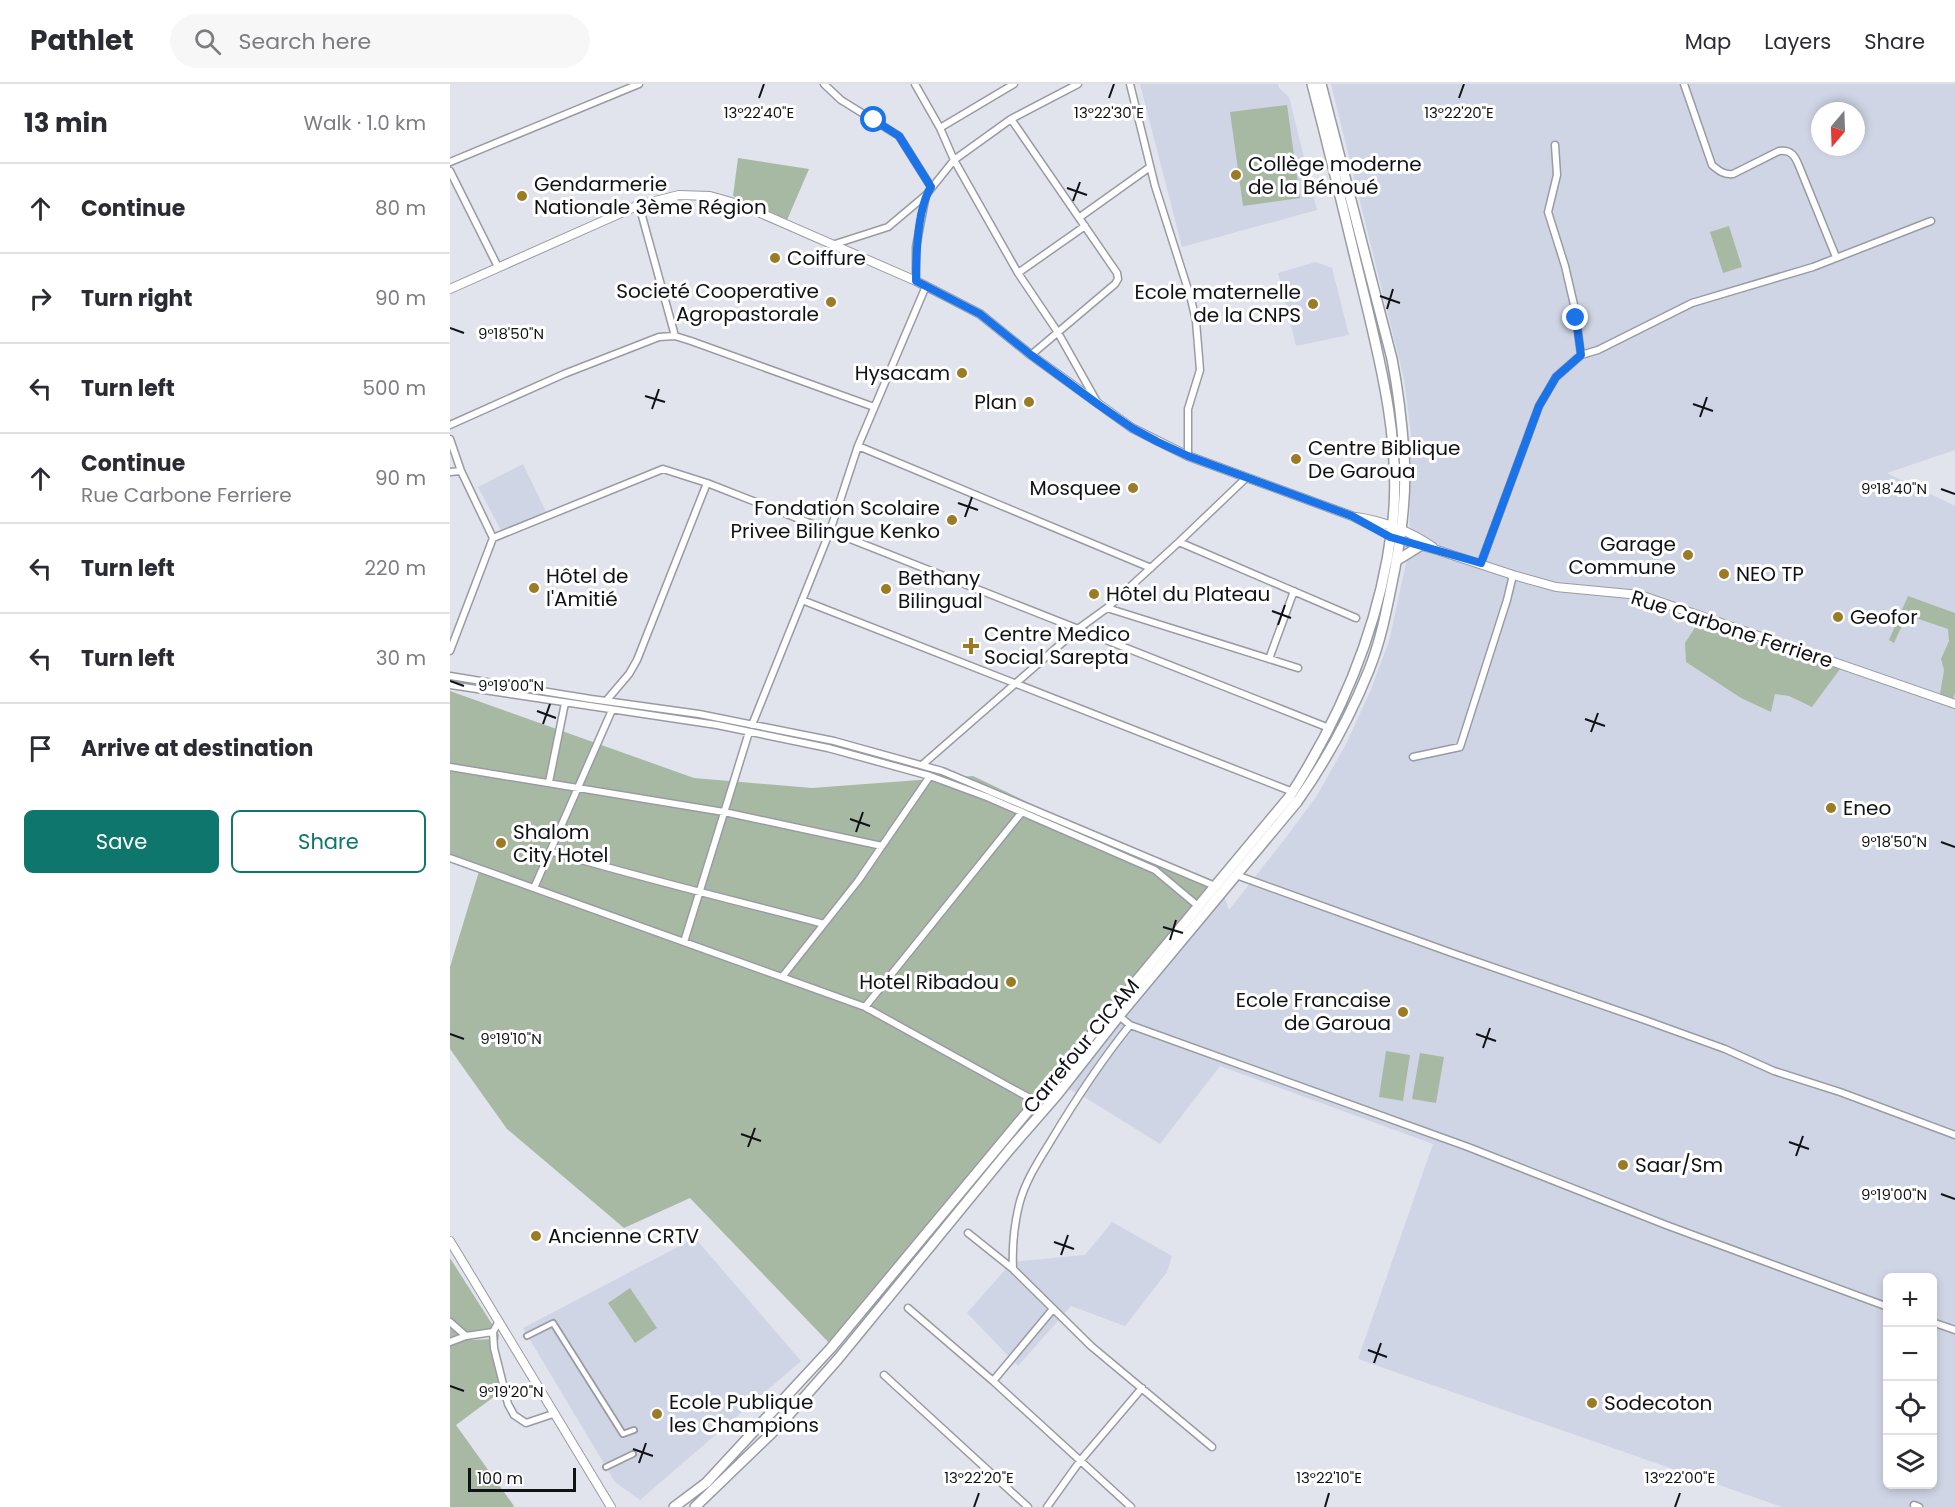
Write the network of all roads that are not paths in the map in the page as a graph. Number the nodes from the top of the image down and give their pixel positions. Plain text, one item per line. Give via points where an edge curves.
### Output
1 (639, 84) edge
2 (824, 84) edge
3 (915, 84) edge
4 (1014, 84) edge
5 (1078, 84) edge
6 (1130, 84) edge
7 (1312, 84) edge
8 (1321, 84) edge
9 (1684, 84) edge
10 (1011, 120) junction
11 (940, 128) junction
12 (1555, 145) dead end
13 (954, 160) junction
14 (450, 162) edge
15 (1150, 167) junction
16 (450, 171) edge
17 (931, 187) junction
18 (926, 195) junction
19 (639, 205) junction
20 (1080, 218) junction
21 (1931, 220) dead end
22 (1085, 226) junction
23 (831, 245) junction
24 (1836, 257) junction
25 (498, 267) junction
26 (1018, 273) junction
27 (916, 281) junction
28 (926, 286) junction
29 (450, 289) edge
30 (1057, 331) junction
31 (675, 336) junction
32 (1031, 355) junction
33 (1581, 355) junction
34 (1099, 405) junction
35 (874, 407) junction
36 (450, 425) edge
37 (450, 439) edge
38 (858, 446) junction
39 (1188, 456) junction
40 (461, 471) junction
41 (450, 472) edge
42 (1246, 478) junction
43 (707, 483) junction
44 (830, 531) junction
45 (1396, 534) junction
46 (493, 538) junction
47 (1179, 542) junction
48 (1420, 546) junction
49 (1437, 550) junction
50 (1396, 561) junction
51 (1481, 563) junction
52 (1151, 567) junction
53 (1513, 575) junction
54 (1294, 591) junction
55 (802, 600) junction
56 (1107, 608) junction
57 (1356, 618) dead end
58 (1078, 629) junction
59 (450, 651) edge
60 (1269, 659) junction
61 (1298, 668) dead end
62 (450, 676) edge
63 (1017, 683) junction
64 (450, 685) edge
65 (606, 702) junction
66 (565, 703) junction
67 (1955, 704) edge
68 (612, 710) junction
69 (752, 725) junction
70 (1329, 728) junction
71 (749, 732) junction
72 (1413, 757) dead end
73 (922, 765) junction
74 (450, 767) edge
75 (930, 776) junction
76 (549, 782) junction
77 (577, 787) junction
78 (1293, 792) junction
79 (724, 812) junction
80 (1022, 812) junction
81 (882, 846) junction
82 (550, 851) junction
83 (450, 858) edge
84 (1236, 875) junction
85 (1215, 885) junction
86 (534, 888) junction
87 (700, 891) junction
88 (1198, 906) junction
89 (824, 924) junction
90 (684, 942) junction
91 (782, 977) junction
92 (865, 1007) junction
93 (1119, 1016) junction
94 (1130, 1025) junction
95 (1035, 1101) junction
96 (1955, 1135) edge
97 (968, 1233) dead end
98 (450, 1241) edge
99 (1013, 1269) junction
100 (1883, 1306) edge
101 (908, 1308) dead end
102 (1053, 1309) junction
103 (450, 1322) edge
104 (498, 1323) junction
105 (1937, 1324) edge
106 (1955, 1330) edge
107 (493, 1332) junction
108 (466, 1336) junction
109 (528, 1336) dead end
110 (450, 1342) edge
111 (884, 1375) dead end
112 (993, 1381) junction
113 (1142, 1388) junction
114 (554, 1414) junction
115 (634, 1430) dead end
116 (1212, 1447) dead end
117 (633, 1454) dead end
118 (1080, 1461) junction
119 (606, 1467) dead end
120 (610, 1506) edge
121 (674, 1507) edge
122 (695, 1507) edge
123 (1028, 1507) edge
124 (1047, 1507) edge
125 (1131, 1507) edge

1 - 14 street
2 - 17 street via 899,136
3 - 11 street
4 - 11 street
5 - 10 street
6 - 15 street
7 - 45 main road via 1380,362 1393,452
8 - 45 main road via 1398,390 1405,456 1404,505
9 - 24 street via 1712,165 1719,171 1733,174 1779,152 1791,153
10 - 13 street
10 - 20 street
11 - 13 street
12 - 33 street via 1557,175 1548,212 1575,309
13 - 17 street
13 - 26 street
15 - 20 street
15 - 39 street via 1191,299 1197,331 1200,370 1188,409
16 - 25 street
17 - 18 street
18 - 23 street via 888,227
18 - 27 street via 916,247
19 - 23 street via 679,195 710,196 742,205
19 - 25 street
19 - 31 street
20 - 22 street
21 - 24 street
22 - 26 street
22 - 30 street via 1118,279
23 - 27 street
24 - 33 street via 1692,303
25 - 29 street
26 - 30 street
27 - 28 street
28 - 32 street via 980,314
28 - 35 street
30 - 32 street
30 - 34 street
31 - 35 street
31 - 36 street via 659,337 564,374
32 - 34 street
33 - 51 street via 1556,377 1539,406
34 - 39 street via 1132,428
35 - 38 street
37 - 40 street
38 - 44 street
38 - 52 street
39 - 42 street
40 - 41 street
40 - 46 street
42 - 45 street via 1352,516 1372,519
42 - 47 street
43 - 44 street
43 - 46 street via 663,469
43 - 65 street via 637,660
44 - 55 street
44 - 58 street
45 - 48 street, Rue Carbone Ferriere
45 - 49 street, Rue Carbone Ferriere via 1418,537
45 - 50 main road
45 - 70 main road, Carrefour CICAM via 1360,661
46 - 59 street
47 - 52 street
47 - 54 street
48 - 49 street, Rue Carbone Ferriere
48 - 50 main road
49 - 51 street, Rue Carbone Ferriere
50 - 84 main road via 1370,669 1335,742 1297,802
51 - 53 street, Rue Carbone Ferriere
52 - 56 street
53 - 67 street, Rue Carbone Ferriere via 1556,587 1640,595
53 - 72 street via 1460,747
54 - 57 street
54 - 60 street
55 - 63 street
55 - 69 street
56 - 58 street
56 - 60 street
58 - 63 street
58 - 70 street
60 - 61 street
62 - 65 street
63 - 73 street
63 - 78 street
64 - 66 street
65 - 69 street
66 - 68 street
66 - 76 street
68 - 71 street
68 - 77 street
69 - 73 street via 834,741
70 - 78 main road, Carrefour CICAM
71 - 75 street via 828,748
71 - 79 street
73 - 85 street
74 - 76 street
75 - 80 street
75 - 81 street
76 - 77 street
77 - 79 street
77 - 82 street
78 - 85 main road, Carrefour CICAM
79 - 81 street
79 - 87 street
80 - 88 street via 1155,870
80 - 92 street
81 - 89 street
82 - 86 street
82 - 87 street
83 - 86 street
84 - 93 main road
84 - 96 street
85 - 88 main road, Carrefour CICAM
86 - 90 street
87 - 89 street
87 - 90 street
88 - 95 main road, Carrefour CICAM
89 - 91 street
90 - 91 street
91 - 92 street
92 - 95 street
93 - 94 street
93 - 122 main road via 838,1359 778,1427
94 - 99 street via 1070,1109 1030,1175 1019,1205
94 - 100 street via 1468,1147
95 - 121 main road, Carrefour CICAM via 831,1348 706,1483
97 - 99 street
98 - 104 street
99 - 102 street
101 - 112 street
102 - 112 street
102 - 113 street via 1090,1346
103 - 108 street
104 - 107 street
104 - 114 street
105 - 106 street
107 - 108 street
107 - 114 street via 497,1366 514,1415 526,1423
108 - 110 street
109 - 115 street via 553,1323 624,1434
111 - 123 street
112 - 118 street
113 - 116 street
113 - 118 street
114 - 120 street
117 - 119 street
118 - 124 street
118 - 125 street

